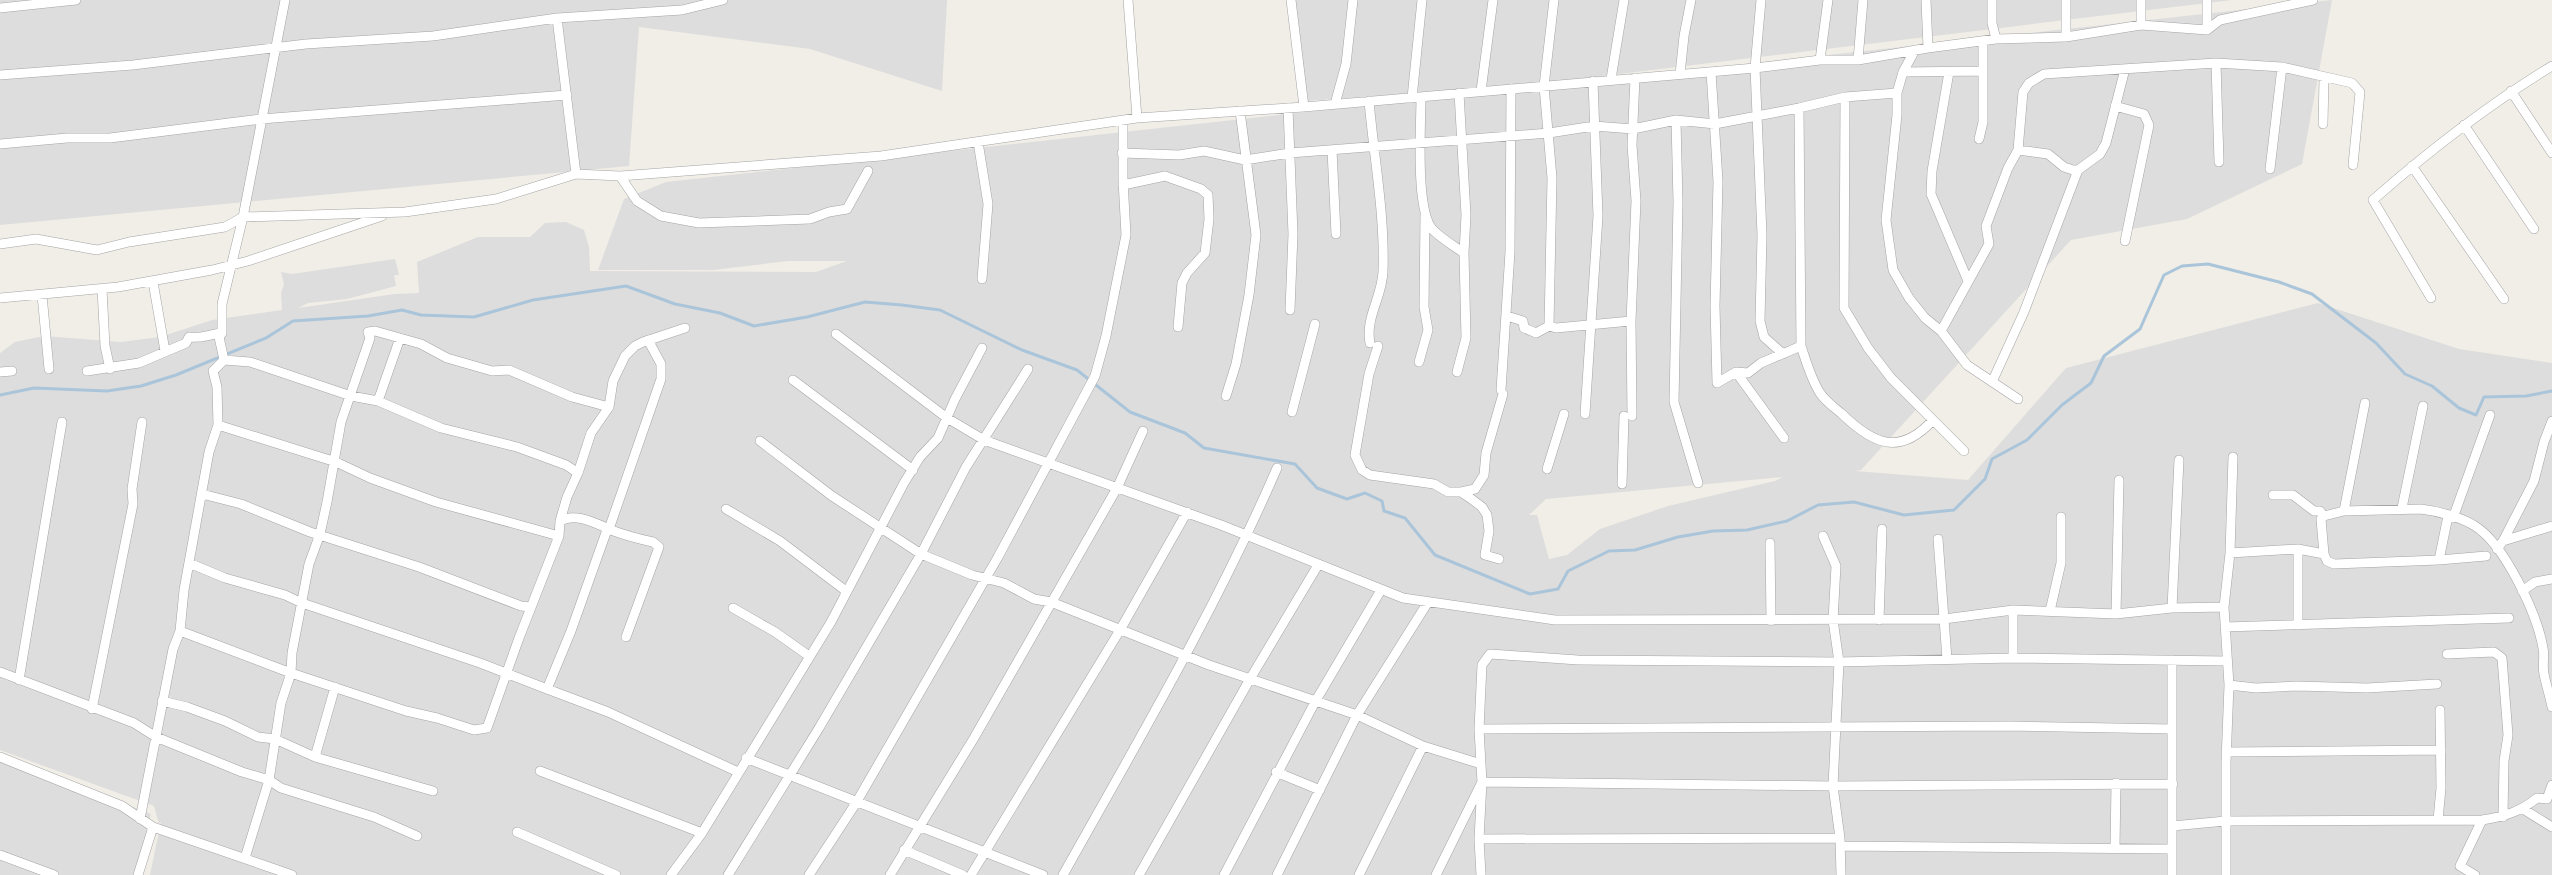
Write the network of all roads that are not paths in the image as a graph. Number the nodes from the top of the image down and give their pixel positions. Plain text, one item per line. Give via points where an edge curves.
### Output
1 (76, 0) edge
2 (285, 0) edge
3 (681, 0) edge
4 (723, 0) edge
5 (1128, 0) edge
6 (1291, 0) edge
7 (1352, 0) edge
8 (1422, 0) edge
9 (1492, 0) edge
10 (1554, 0) edge
11 (1624, 0) edge
12 (1691, 0) edge
13 (1761, 0) edge
14 (1828, 0) edge
15 (1863, 0) edge
16 (1926, 0) edge
17 (1992, 0) edge
18 (2066, 0) edge
19 (2141, 0) edge
20 (2206, 0) edge
21 (2312, 0) edge
22 (2290, 2) edge
23 (0, 8) edge
24 (682, 10) junction
25 (557, 18) junction
26 (2141, 24) junction
27 (2207, 30) junction
28 (2066, 37) junction
29 (1996, 39) junction
30 (1984, 41) junction
31 (1928, 48) junction
32 (276, 49) junction
33 (1915, 50) junction
34 (1820, 60) junction
35 (1858, 60) junction
36 (2216, 63) junction
37 (2552, 66) edge
38 (2282, 67) junction
39 (1755, 68) junction
40 (2125, 69) junction
41 (1982, 71) junction
42 (1712, 72) junction
43 (1903, 72) junction
44 (1950, 72) junction
45 (1680, 74) junction
46 (0, 75) edge
47 (1635, 78) junction
48 (2324, 78) junction
49 (1612, 79) junction
50 (1593, 81) junction
51 (1544, 86) junction
52 (1511, 89) junction
53 (1481, 91) junction
54 (2511, 91) junction
55 (1459, 93) junction
56 (1896, 93) junction
57 (567, 95) junction
58 (1416, 97) junction
59 (1845, 97) junction
60 (1370, 101) junction
61 (1335, 104) junction
62 (2115, 106) junction
63 (1304, 107) junction
64 (1288, 108) junction
65 (1799, 108) junction
66 (1240, 111) junction
67 (1756, 117) junction
68 (1138, 118) junction
69 (261, 119) junction
70 (1122, 120) junction
71 (1676, 120) junction
72 (1714, 124) junction
73 (2323, 124) dead end
74 (2464, 125) junction
75 (1594, 126) junction
76 (1633, 129) junction
77 (1549, 133) junction
78 (1509, 137) junction
79 (1979, 139) dead end
80 (1461, 140) junction
81 (978, 142) junction
82 (1421, 142) junction
83 (0, 144) edge
84 (1373, 146) junction
85 (1332, 150) junction
86 (2018, 150) junction
87 (1122, 153) junction
88 (1290, 153) junction
89 (2552, 153) edge
90 (1245, 160) junction
91 (2219, 162) dead end
92 (2353, 165) dead end
93 (2412, 166) junction
94 (2270, 169) dead end
95 (2078, 170) junction
96 (868, 171) dead end
97 (576, 174) junction
98 (620, 176) junction
99 (1123, 184) junction
100 (394, 212) junction
101 (1425, 215) junction
102 (243, 217) junction
103 (2534, 229) dead end
104 (1336, 234) dead end
105 (2125, 241) dead end
106 (0, 244) edge
107 (1464, 253) junction
108 (232, 265) junction
109 (982, 279) dead end
110 (1968, 281) junction
111 (153, 282) junction
112 (102, 289) junction
113 (42, 295) junction
114 (0, 298) edge
115 (2431, 298) dead end
116 (2504, 299) dead end
117 (1290, 310) dead end
118 (1507, 316) junction
119 (1631, 321) junction
120 (1315, 324) dead end
121 (1592, 325) junction
122 (1549, 326) junction
123 (1178, 327) dead end
124 (686, 328) dead end
125 (1941, 331) junction
126 (222, 333) junction
127 (836, 334) dead end
128 (400, 338) junction
129 (648, 340) junction
130 (1801, 346) junction
131 (982, 348) dead end
132 (165, 351) junction
133 (1783, 354) junction
134 (224, 360) junction
135 (1419, 362) dead end
136 (49, 368) dead end
137 (110, 369) junction
138 (1028, 369) dead end
139 (12, 371) dead end
140 (87, 371) dead end
141 (0, 372) edge
142 (1457, 372) dead end
143 (1736, 372) junction
144 (793, 380) dead end
145 (1992, 382) junction
146 (351, 396) junction
147 (1226, 396) dead end
148 (2018, 399) dead end
149 (378, 401) junction
150 (2365, 403) dead end
151 (2423, 406) dead end
152 (609, 407) junction
153 (1292, 412) dead end
154 (1564, 414) dead end
155 (1585, 414) dead end
156 (2490, 414) dead end
157 (948, 418) junction
158 (1933, 420) junction
159 (2552, 421) edge
160 (62, 422) dead end
161 (142, 422) dead end
162 (218, 425) junction
163 (1143, 431) dead end
164 (1784, 438) dead end
165 (984, 440) junction
166 (760, 441) dead end
167 (1964, 451) dead end
168 (2232, 457) dead end
169 (2179, 460) dead end
170 (336, 462) junction
171 (1049, 464) junction
172 (1278, 468) dead end
173 (913, 470) junction
174 (1547, 470) dead end
175 (578, 473) junction
176 (2119, 480) dead end
177 (1698, 483) dead end
178 (1622, 484) dead end
179 (1117, 488) junction
180 (1461, 492) junction
181 (202, 494) junction
182 (2272, 495) dead end
183 (2402, 508) junction
184 (726, 509) dead end
185 (2344, 510) junction
186 (1186, 512) junction
187 (2324, 516) junction
188 (2061, 517) dead end
189 (2451, 517) junction
190 (560, 521) junction
191 (2552, 526) edge
192 (608, 528) junction
193 (880, 528) junction
194 (1882, 529) dead end
195 (320, 534) junction
196 (1248, 535) junction
197 (559, 536) junction
198 (1823, 536) dead end
199 (1938, 539) dead end
200 (2503, 541) junction
201 (1770, 543) dead end
202 (2497, 549) junction
203 (2298, 550) junction
204 (2230, 553) junction
205 (922, 554) junction
206 (2324, 554) junction
207 (2486, 556) dead end
208 (1499, 559) dead end
209 (2439, 560) junction
210 (189, 563) junction
211 (1318, 565) junction
212 (986, 578) junction
213 (2552, 578) edge
214 (1381, 590) junction
215 (846, 591) junction
216 (2522, 591) junction
217 (1051, 602) junction
218 (1428, 602) junction
219 (302, 603) junction
220 (532, 607) junction
221 (2224, 607) junction
222 (733, 608) dead end
223 (2172, 608) junction
224 (2013, 610) junction
225 (2050, 611) junction
226 (2116, 614) junction
227 (2509, 618) dead end
228 (1944, 619) junction
229 (1833, 620) junction
230 (1879, 620) junction
231 (1771, 621) junction
232 (2298, 625) junction
233 (2225, 626) junction
234 (1120, 630) junction
235 (180, 631) junction
236 (626, 637) dead end
237 (2552, 643) edge
238 (2543, 648) junction
239 (2447, 654) dead end
240 (1186, 655) junction
241 (809, 656) junction
242 (2013, 658) junction
243 (1947, 659) junction
244 (2172, 660) junction
245 (2226, 661) junction
246 (1839, 662) junction
247 (0, 672) edge
248 (291, 673) junction
249 (508, 674) junction
250 (1250, 679) junction
251 (19, 680) junction
252 (2437, 684) dead end
253 (2229, 685) junction
254 (334, 687) junction
255 (547, 689) junction
256 (162, 701) junction
257 (1315, 702) junction
258 (2552, 706) edge
259 (92, 709) junction
260 (2440, 710) dead end
261 (1357, 716) junction
262 (1836, 729) junction
263 (2172, 729) junction
264 (1480, 730) junction
265 (156, 738) junction
266 (276, 739) junction
267 (1423, 746) junction
268 (2441, 750) junction
269 (2226, 752) junction
270 (0, 757) edge
271 (315, 757) junction
272 (746, 758) junction
273 (1481, 764) junction
274 (540, 771) dead end
275 (738, 772) junction
276 (1276, 772) junction
277 (789, 776) junction
278 (269, 780) junction
279 (1482, 782) junction
280 (2116, 783) junction
281 (2173, 784) junction
282 (2552, 785) edge
283 (1833, 786) junction
284 (1320, 790) junction
285 (433, 791) dead end
286 (856, 803) junction
287 (2523, 809) junction
288 (2503, 817) junction
289 (140, 819) junction
290 (2438, 820) junction
291 (2482, 820) junction
292 (2226, 821) junction
293 (2172, 826) junction
294 (2552, 826) edge
295 (153, 827) junction
296 (920, 827) junction
297 (517, 832) dead end
298 (702, 832) junction
299 (418, 836) dead end
300 (1479, 839) junction
301 (1840, 842) junction
302 (2115, 848) junction
303 (2171, 849) junction
304 (904, 850) junction
305 (986, 853) junction
306 (0, 855) edge
307 (245, 858) junction
308 (2460, 866) junction
309 (54, 875) edge
310 (138, 875) edge
311 (292, 875) edge
312 (616, 875) edge
313 (671, 875) edge
314 (728, 875) edge
315 (809, 875) edge
316 (890, 875) edge
317 (963, 875) edge
318 (971, 875) edge
319 (1043, 875) edge
320 (1063, 875) edge
321 (1139, 875) edge
322 (1224, 875) edge
323 (1277, 875) edge
324 (1359, 875) edge
325 (1436, 875) edge
326 (1481, 875) edge
327 (1841, 875) edge
328 (2172, 875) edge
329 (2226, 875) edge
330 (2455, 875) edge
331 (2475, 875) edge

1 - 23 street
2 - 32 street
3 - 24 street
4 - 24 street
5 - 68 street
6 - 63 street
7 - 61 street via 1346,64
8 - 58 street
9 - 53 street
10 - 51 street
11 - 49 street
12 - 45 street
13 - 39 street
14 - 34 street
15 - 35 street
16 - 31 street
17 - 29 street
18 - 28 street
19 - 26 street
20 - 27 street
21 - 22 street
22 - 27 street via 2220,20
24 - 25 street
25 - 32 street via 433,36
25 - 57 street
26 - 27 street
26 - 28 street
28 - 29 street
29 - 30 street
30 - 31 street
30 - 41 street
31 - 33 street
32 - 46 street
32 - 69 street
33 - 35 street
33 - 43 street
34 - 35 street
34 - 39 street
36 - 38 street
36 - 40 street
36 - 91 street
37 - 54 street
38 - 48 street
38 - 94 street
39 - 42 street
39 - 67 street
40 - 62 street
40 - 86 street via 2051,72 2036,77 2023,92
41 - 44 street
41 - 79 street via 1983,122
42 - 45 street
42 - 72 street
43 - 44 street
43 - 56 street
44 - 110 street via 1932,171 1931,194
45 - 47 street
47 - 49 street
47 - 76 street
48 - 73 street
48 - 92 street via 2352,83 2360,92
49 - 50 street
50 - 51 street
50 - 75 street
51 - 52 street
51 - 77 street
52 - 53 street
52 - 78 street
53 - 55 street
54 - 74 street
54 - 89 street
55 - 58 street
55 - 80 street
56 - 59 street
56 - 125 street via 1897,115 1886,220 1888,248 1893,270 1909,298
57 - 69 street
57 - 97 street
58 - 60 street
58 - 82 street
59 - 65 street
59 - 158 street via 1844,308 1891,378
60 - 61 street
60 - 84 street
61 - 63 street
62 - 95 street via 2104,148
62 - 105 street via 2144,114 2149,125
63 - 64 street
64 - 66 street
64 - 88 street
65 - 67 street
65 - 130 street
66 - 68 street
66 - 90 street
67 - 72 street
67 - 133 street via 1762,235 1761,327 1764,337
68 - 70 street
69 - 83 street via 110,138
69 - 102 street
70 - 81 street
70 - 87 street
71 - 72 street
71 - 76 street
71 - 177 street via 1678,202 1674,402
72 - 143 street via 1718,181 1717,383
74 - 93 street
74 - 103 street
75 - 76 street
75 - 77 street
75 - 121 street via 1598,216
76 - 119 street via 1636,202
77 - 78 street
77 - 122 street via 1552,178
78 - 80 street
78 - 118 street
80 - 82 street
80 - 107 street via 1466,215
81 - 98 street via 881,156
81 - 109 street via 988,204
82 - 84 street
82 - 101 street
84 - 85 street
84 - 180 street via 1383,272 1368,329 1374,344 1355,455 1360,466 1370,475 1434,484 1448,492
85 - 88 street
85 - 104 street
86 - 95 street via 2048,154 2064,167
86 - 110 street via 1986,226 1989,244
87 - 90 street via 1204,152
87 - 99 street
88 - 90 street
88 - 117 street via 1293,234
90 - 147 street via 1256,235 1240,345
93 - 115 street via 2373,200
93 - 116 street
95 - 145 street via 2024,312
96 - 98 street via 847,209 810,219 699,223 661,216 637,201
97 - 98 street
97 - 100 street via 480,203
99 - 123 street via 1165,176 1201,189 1208,195 1205,253 1182,283
99 - 171 street via 1126,235 1106,336 1095,376
100 - 102 street
100 - 108 street
101 - 107 street via 1432,229
101 - 135 street via 1424,307 1428,330
102 - 106 street via 225,227 97,250 36,239
102 - 108 street
107 - 142 street via 1466,338
108 - 111 street
108 - 126 street via 222,304
110 - 125 street
111 - 112 street
111 - 132 street
112 - 113 street
112 - 137 street via 105,346
113 - 114 street
113 - 136 street
118 - 122 street via 1523,321 1524,328 1536,333
118 - 180 street via 1502,392 1486,453 1484,475 1475,489
119 - 121 street
119 - 178 street
120 - 153 street
121 - 122 street
121 - 155 street
124 - 129 street
125 - 145 street via 1968,364
126 - 132 street via 189,338 186,343
126 - 134 street via 219,337
127 - 157 street
128 - 146 street via 375,330 368,332 370,338
128 - 149 street
128 - 152 street via 421,344 447,358 492,371 509,370 572,397
129 - 152 street via 635,346 622,360 612,381
129 - 192 street via 662,364 662,380
130 - 133 street
130 - 158 street via 1824,398 1868,436 1883,442 1912,439
131 - 157 street
132 - 137 street via 147,360
133 - 143 street via 1761,363 1748,373
134 - 146 street via 250,362
134 - 162 street via 213,371 217,387
137 - 140 street
138 - 165 street
139 - 141 street
143 - 164 street
144 - 173 street
145 - 148 street
146 - 149 street
146 - 170 street via 340,422
149 - 175 street via 441,428 517,448 566,465
150 - 185 street
151 - 183 street
152 - 175 street via 591,433
154 - 174 street
156 - 189 street
157 - 165 street
157 - 173 street via 938,438
158 - 167 street
159 - 200 street via 2534,481
160 - 251 street
161 - 259 street via 132,489 133,504
162 - 170 street
162 - 181 street via 209,452
163 - 179 street
165 - 171 street
165 - 205 street via 951,495
166 - 193 street
168 - 204 street
169 - 223 street
170 - 195 street
170 - 197 street via 436,502
171 - 179 street
171 - 212 street
172 - 196 street
173 - 193 street
175 - 190 street
176 - 226 street
179 - 186 street
179 - 217 street
180 - 208 street via 1482,507 1487,515 1490,531 1484,555
181 - 195 street via 241,504
181 - 210 street
182 - 187 street via 2293,495
183 - 185 street
183 - 189 street via 2432,510
184 - 215 street via 780,541
185 - 187 street
186 - 196 street
186 - 234 street
187 - 206 street via 2321,519
188 - 225 street via 2061,563
189 - 202 street via 2476,527
189 - 209 street
190 - 192 street via 572,518
190 - 197 street
191 - 200 street
192 - 236 street via 653,542 658,547
192 - 255 street
193 - 205 street via 901,538
193 - 215 street
194 - 230 street
195 - 219 street via 309,564
195 - 220 street
196 - 211 street
196 - 240 street
197 - 220 street
198 - 229 street via 1836,566
199 - 228 street
200 - 202 street
201 - 231 street
202 - 216 street
203 - 204 street
203 - 206 street
203 - 232 street
204 - 221 street
205 - 212 street
205 - 277 street
206 - 209 street via 2327,561 2334,564
207 - 209 street
210 - 219 street
210 - 235 street
211 - 214 street
211 - 250 street
212 - 217 street via 1004,583 1034,599
212 - 286 street
213 - 216 street via 2535,582
214 - 218 street
214 - 257 street
215 - 241 street
216 - 238 street via 2530,605
217 - 234 street
217 - 296 street
218 - 231 street via 1555,620
218 - 261 street
219 - 248 street
219 - 249 street
220 - 249 street
221 - 223 street
221 - 233 street
222 - 241 street
223 - 226 street
224 - 225 street
224 - 228 street
224 - 242 street
225 - 226 street
227 - 232 street
228 - 230 street
228 - 243 street
229 - 230 street
229 - 231 street
229 - 246 street
232 - 233 street
233 - 245 street
234 - 240 street
234 - 305 street
235 - 248 street
235 - 256 street
237 - 238 street via 2545,644
238 - 258 street via 2542,664
239 - 288 street via 2494,652 2502,658 2508,735
240 - 250 street
240 - 320 street
241 - 272 street
242 - 243 street
242 - 244 street
243 - 246 street
244 - 245 street
244 - 263 street
245 - 253 street
246 - 262 street
246 - 264 street via 1578,660 1496,652 1482,665
247 - 251 street
248 - 254 street
248 - 266 street via 281,703
249 - 254 street via 489,726 480,731
249 - 255 street
250 - 257 street
250 - 321 street
251 - 259 street
252 - 253 street via 2367,688
253 - 269 street
254 - 271 street
255 - 275 street via 608,712
256 - 265 street
256 - 266 street via 225,721 258,737
257 - 261 street
257 - 276 street
259 - 265 street via 134,723
260 - 268 street
261 - 267 street
261 - 284 street
262 - 263 street via 2010,726
262 - 264 street
262 - 283 street
263 - 281 street
264 - 273 street
265 - 278 street
265 - 289 street
266 - 271 street
266 - 278 street
267 - 273 street
267 - 324 street
268 - 269 street
268 - 290 street
269 - 292 street
270 - 289 street via 122,806
271 - 285 street
272 - 275 street
272 - 277 street
273 - 279 street
274 - 298 street
275 - 298 street
276 - 284 street
276 - 322 street
277 - 286 street
277 - 314 street
278 - 299 street via 281,788 374,817
278 - 307 street
279 - 283 street
279 - 300 street
279 - 325 street
280 - 281 street
280 - 283 street
280 - 302 street
281 - 293 street
282 - 287 street via 2547,799 2537,798
283 - 301 street
284 - 323 street
286 - 296 street
286 - 315 street
287 - 288 street
287 - 294 street
288 - 291 street
289 - 295 street
290 - 291 street
290 - 292 street
291 - 308 street
292 - 293 street
292 - 329 street
293 - 303 street
295 - 307 street
295 - 310 street
296 - 304 street
296 - 305 street
297 - 312 street
298 - 313 street
300 - 301 street
300 - 326 street
301 - 302 street
301 - 327 street
302 - 303 street
303 - 328 street
304 - 316 street
304 - 317 street
305 - 318 street
305 - 319 street
306 - 309 street
307 - 311 street
308 - 330 street
308 - 331 street

